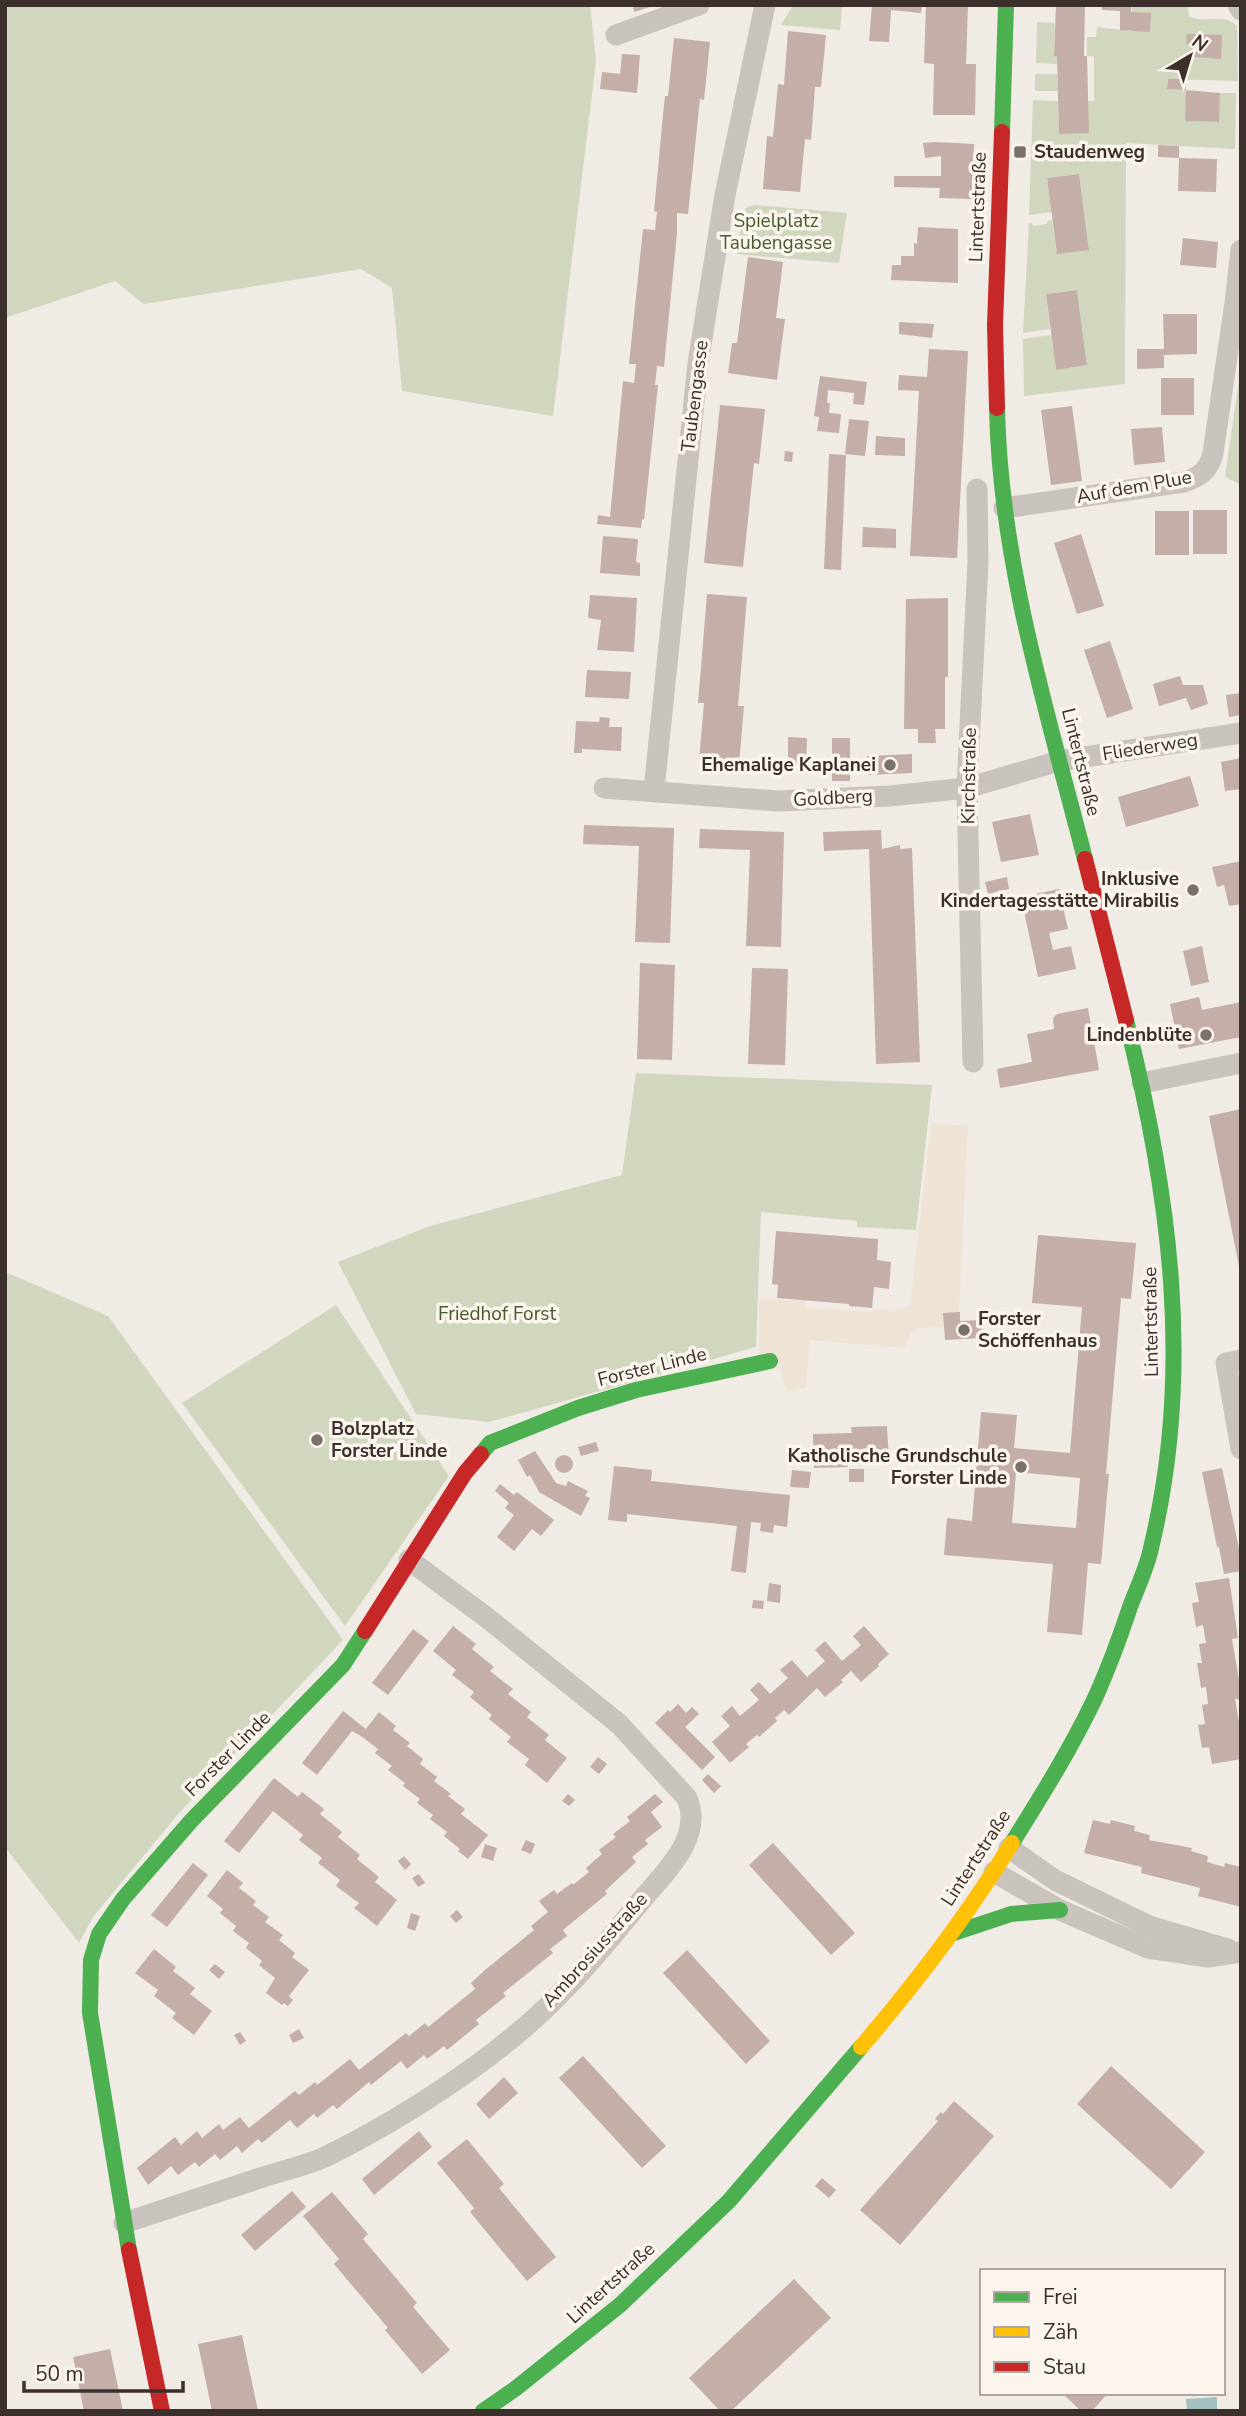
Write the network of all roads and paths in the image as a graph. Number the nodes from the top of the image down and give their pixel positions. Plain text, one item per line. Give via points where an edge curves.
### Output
1 (699, 5) edge
2 (765, 5) edge
3 (1006, 5) edge
4 (1238, 5) edge
5 (1241, 10) edge
6 (616, 35) dead end
7 (1241, 250) edge
8 (1238, 304) edge
9 (977, 489) dead end
10 (1004, 508) junction
11 (1241, 733) edge
12 (1059, 761) junction
13 (604, 788) dead end
14 (967, 788) junction
15 (654, 790) junction
16 (973, 1062) dead end
17 (1241, 1063) edge
18 (1142, 1083) junction
19 (770, 1361) dead end
20 (1233, 1362) edge
21 (1241, 1449) edge
22 (409, 1560) junction
23 (1009, 1848) junction
24 (994, 1872) junction
25 (1060, 1910) junction
26 (951, 1934) junction
27 (1240, 1952) edge
28 (124, 2223) junction
29 (162, 2411) edge
30 (483, 2411) edge

1 - 6 street
2 - 15 street, Taubengasse via 724,195 698,363
3 - 10 main road, Lintertstraße via 995,325
4 - 5 street
7 - 8 street, Auf dem Plue
8 - 10 street, Auf dem Plue via 1213,453 1201,475 1184,482
9 - 14 street, Kirchstraße
10 - 12 main road, Lintertstraße via 1022,615
11 - 12 street, Fliederweg
12 - 14 street, Goldberg
12 - 18 main road, Lintertstraße
13 - 15 street, Goldberg
14 - 15 street, Goldberg via 778,801
14 - 16 street, Kirchstraße
17 - 18 street
18 - 23 main road, Lintertstraße via 1171,1257 1175,1344 1173,1417 1161,1500 1135,1600 1100,1686 1055,1774
19 - 22 main road, Forster Linde via 624,1394 490,1443
20 - 21 street
22 - 28 main road, Forster Linde via 343,1665 191,1821 99,1934 91,1960 90,2013
22 - 28 street, Ambrosiusstraße via 619,1724 688,1798 693,1821 687,1841 610,1939 555,1999 444,2087 323,2158
23 - 24 main road, Lintertstraße
23 - 27 street via 1055,1880 1149,1927
24 - 25 street
24 - 26 main road, Lintertstraße
25 - 26 main road via 1012,1914
25 - 27 street via 1148,1948 1209,1957
26 - 30 main road, Lintertstraße via 898,2004 729,2202 620,2305
28 - 29 main road, Forster Linde

